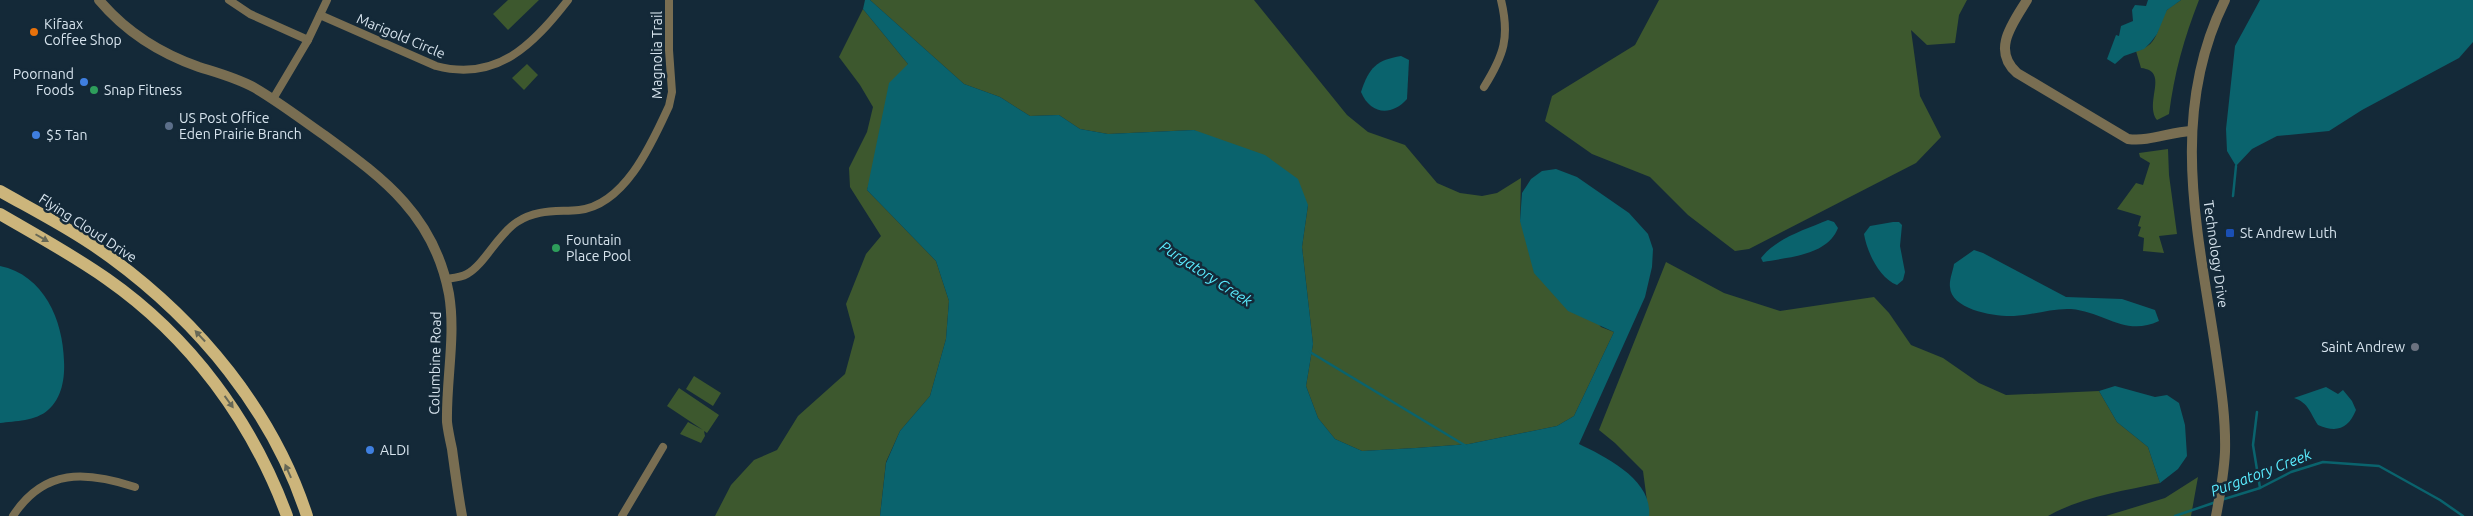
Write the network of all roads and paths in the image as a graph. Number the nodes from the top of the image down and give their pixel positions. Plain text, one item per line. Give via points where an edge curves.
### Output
1 (99, 0) edge
2 (229, 0) edge
3 (327, 0) edge
4 (568, 0) edge
5 (669, 0) edge
6 (1501, 0) edge
7 (2027, 0) edge
8 (2225, 0) edge
9 (320, 15) junction
10 (308, 40) junction
11 (1484, 87) dead end
12 (273, 99) junction
13 (2191, 131) junction
14 (0, 186) edge
15 (0, 191) edge
16 (21, 203) junction
17 (4, 217) edge
18 (445, 279) junction
19 (663, 447) dead end
20 (135, 487) dead end
21 (2217, 512) edge
22 (12, 516) edge
23 (287, 516) edge
24 (307, 516) edge
25 (462, 516) edge
26 (622, 516) edge

1 - 12 street, Columbine Road via 149,44 199,67 238,79
2 - 10 street via 250,14
3 - 9 street
4 - 9 street, Marigold Circle via 535,38 505,61 489,68 471,70 436,66
5 - 18 street, Magnolia Trail via 672,92 669,106 623,188 596,206 581,210 550,210 521,219 504,232 466,275
6 - 11 street via 1506,30 1504,46 1500,62
7 - 13 street via 2004,46 2006,61 2017,73 2128,139
8 - 13 street, Technology Drive via 2196,83
9 - 10 street
10 - 12 street
12 - 18 street, Columbine Road via 366,165 398,193 430,241
13 - 21 street, Technology Drive via 2193,189 2224,412 2225,454
14 - 16 main road
15 - 16 main road, Flying Cloud Drive
24 -> 16 main road, Flying Cloud Drive via 273,438 244,391 178,312 109,256
17 -> 23 main road via 106,278 175,337 235,410 275,484
18 - 25 street, Columbine Road via 452,318 447,425
19 - 26 street
20 - 22 street via 93,476 60,479 30,495

